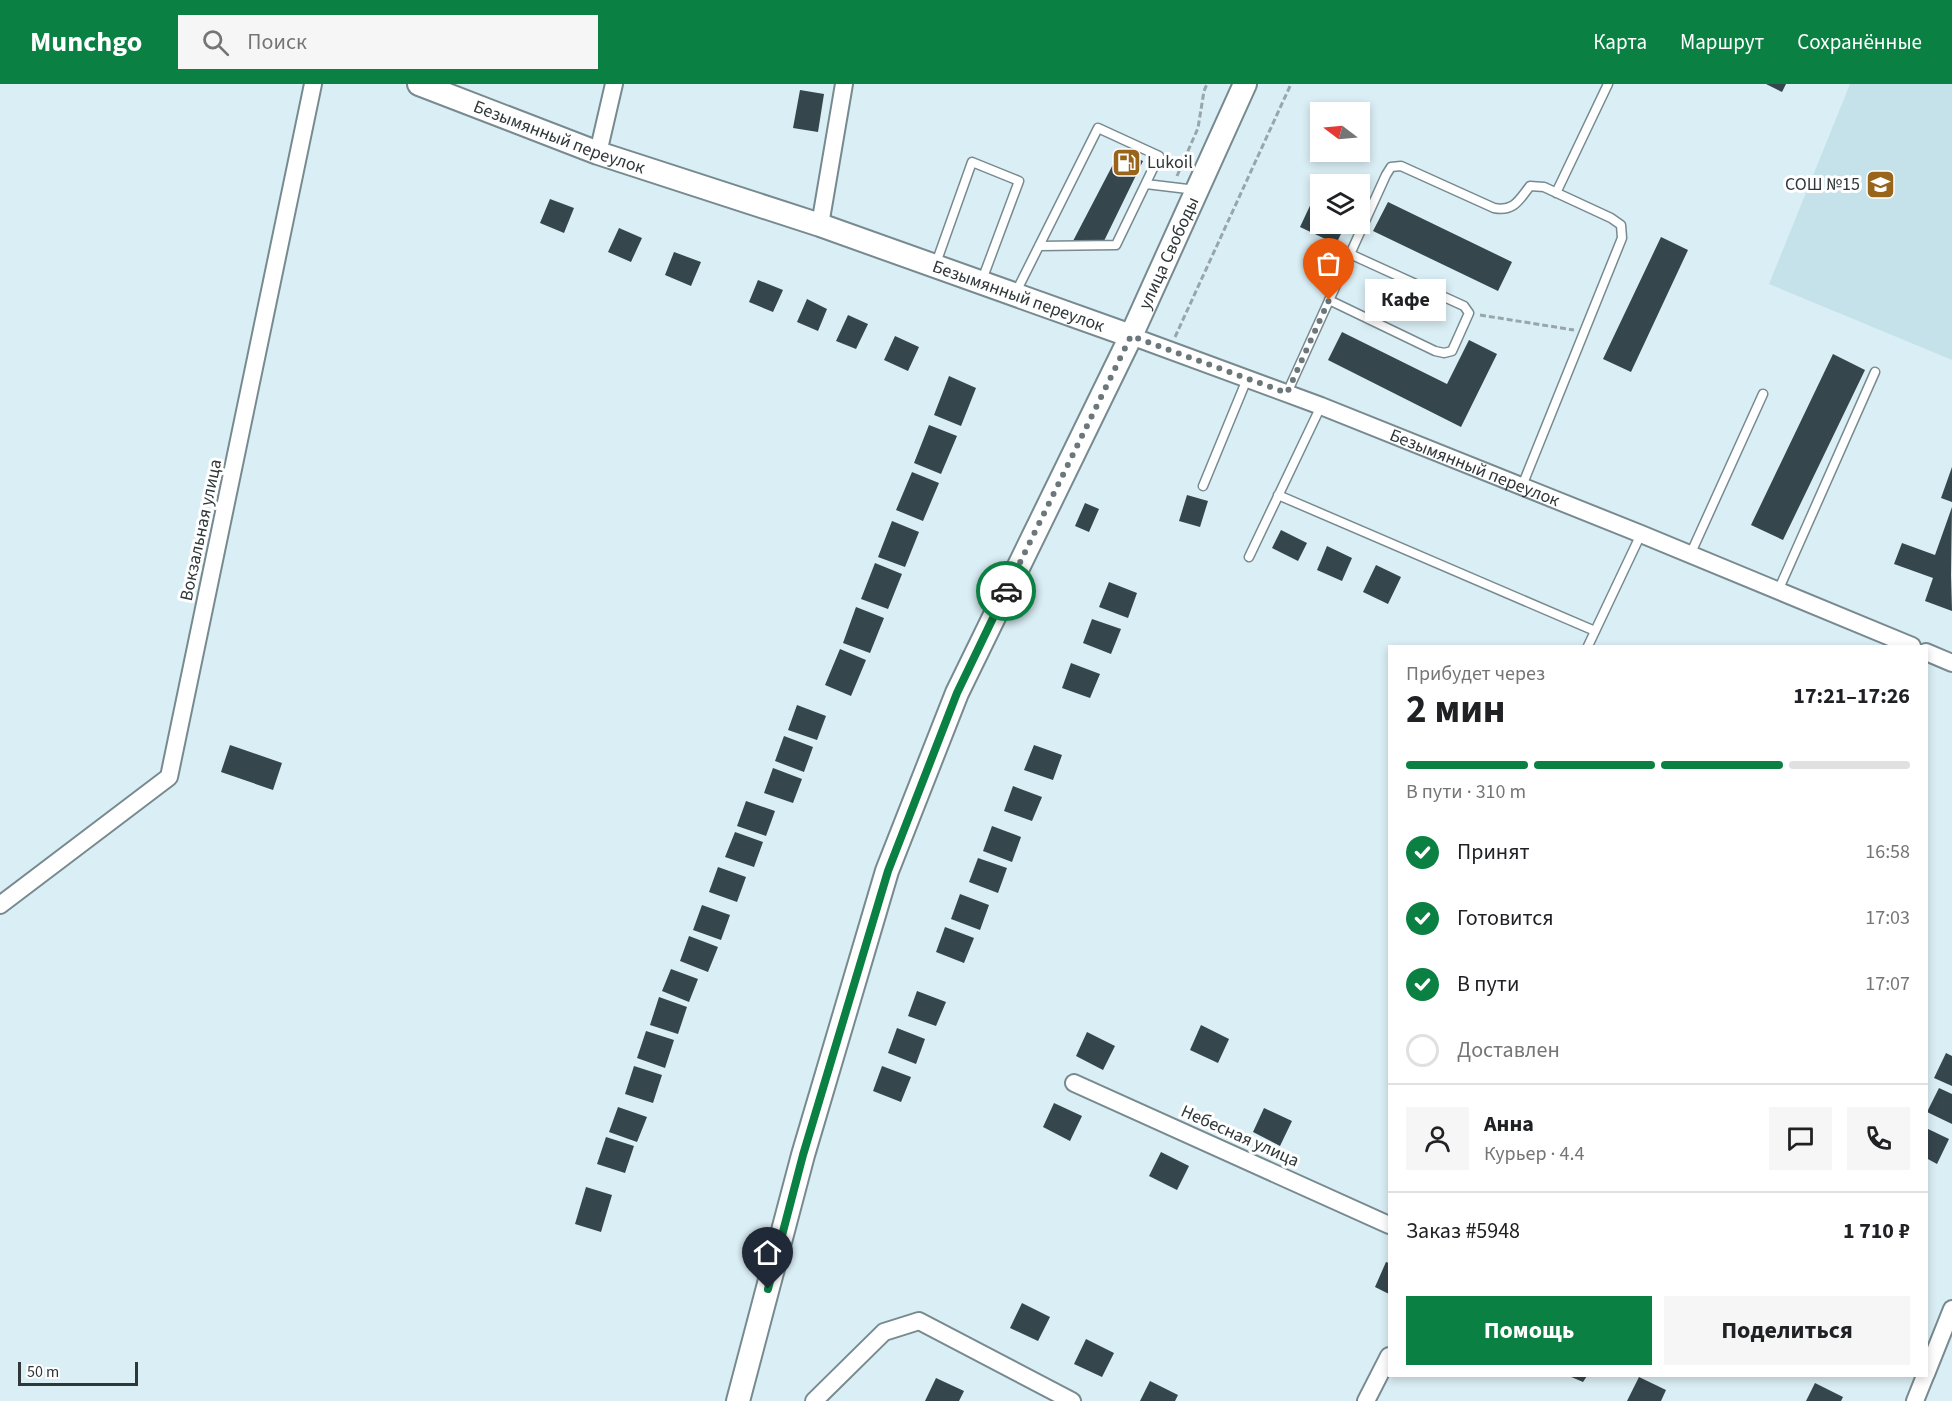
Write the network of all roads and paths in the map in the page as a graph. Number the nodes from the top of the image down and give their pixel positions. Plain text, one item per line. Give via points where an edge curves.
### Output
1 (314, 84) edge
2 (419, 84) edge
3 (614, 84) edge
4 (844, 84) edge
5 (1207, 84) edge
6 (1245, 84) edge
7 (1292, 84) edge
8 (1608, 84) edge
9 (598, 153) junction
10 (1146, 184) junction
11 (1172, 187) junction
12 (1197, 190) junction
13 (1556, 193) junction
14 (820, 225) junction
15 (1039, 246) junction
16 (1350, 254) junction
17 (935, 266) junction
18 (981, 283) junction
19 (1015, 295) junction
20 (1329, 300) junction
21 (1469, 313) junction
22 (1584, 332) junction
23 (1131, 336) junction
24 (1169, 350) junction
25 (1875, 372) dead end
26 (1247, 379) junction
27 (1287, 393) junction
28 (1763, 394) dead end
29 (1321, 406) junction
30 (1203, 486) dead end
31 (1522, 486) junction
32 (1278, 495) junction
33 (1641, 534) junction
34 (1690, 555) junction
35 (1249, 557) dead end
36 (1778, 592) junction
37 (1595, 631) junction
38 (1588, 645) edge
39 (1910, 645) edge
40 (1928, 653) edge
41 (1952, 663) edge
42 (0, 905) edge
43 (1074, 1083) dead end
44 (1388, 1225) edge
45 (1952, 1309) edge
46 (1388, 1358) edge
47 (1928, 1370) edge
48 (1925, 1377) edge
49 (738, 1401) edge
50 (814, 1401) edge
51 (1072, 1401) edge
52 (1366, 1401) edge
53 (1915, 1401) edge

1 - 42 street, Вокзальная улица via 169,777
2 - 9 main road, Безымянный переулок
3 - 9 street
4 - 14 street
5 - 11 path via 1198,128
6 - 12 main road, улица Свободы
7 - 24 path
8 - 13 lane
9 - 14 main road, Безымянный переулок
10 - 11 lane
10 - 15 lane via 1116,245
10 - 15 lane via 1159,156 1098,128
11 - 12 lane
12 - 23 main road, улица Свободы
13 - 16 lane via 1530,186 1512,207 1504,210 1401,166 1391,167
13 - 22 lane via 1621,225 1622,238
14 - 17 main road, Безымянный переулок
15 - 19 lane
16 - 20 lane
16 - 21 lane via 1464,306
17 - 18 main road, Безымянный переулок
17 - 18 lane via 972,162 1019,181
18 - 19 main road, Безымянный переулок
19 - 23 main road, Безымянный переулок
20 - 21 lane via 1444,353 1452,351
20 - 27 lane
21 - 22 path
22 - 31 lane
23 - 24 street, Безымянный переулок
23 - 49 main road, улица Свободы via 957,693 888,871 803,1155
24 - 26 street, Безымянный переулок
25 - 36 lane
26 - 27 street, Безымянный переулок
26 - 30 lane
27 - 29 street, Безымянный переулок
28 - 34 lane
29 - 31 street, Безымянный переулок
29 - 32 lane
31 - 33 street, Безымянный переулок
32 - 35 lane
32 - 37 lane
33 - 34 street, Безымянный переулок
33 - 37 lane
34 - 36 street, Безымянный переулок
36 - 39 street, Безымянный переулок
37 - 38 lane
40 - 41 street
43 - 44 street, Небесная улица
45 - 47 street
46 - 52 street
48 - 53 street
50 - 51 street via 884,1332 919,1321

